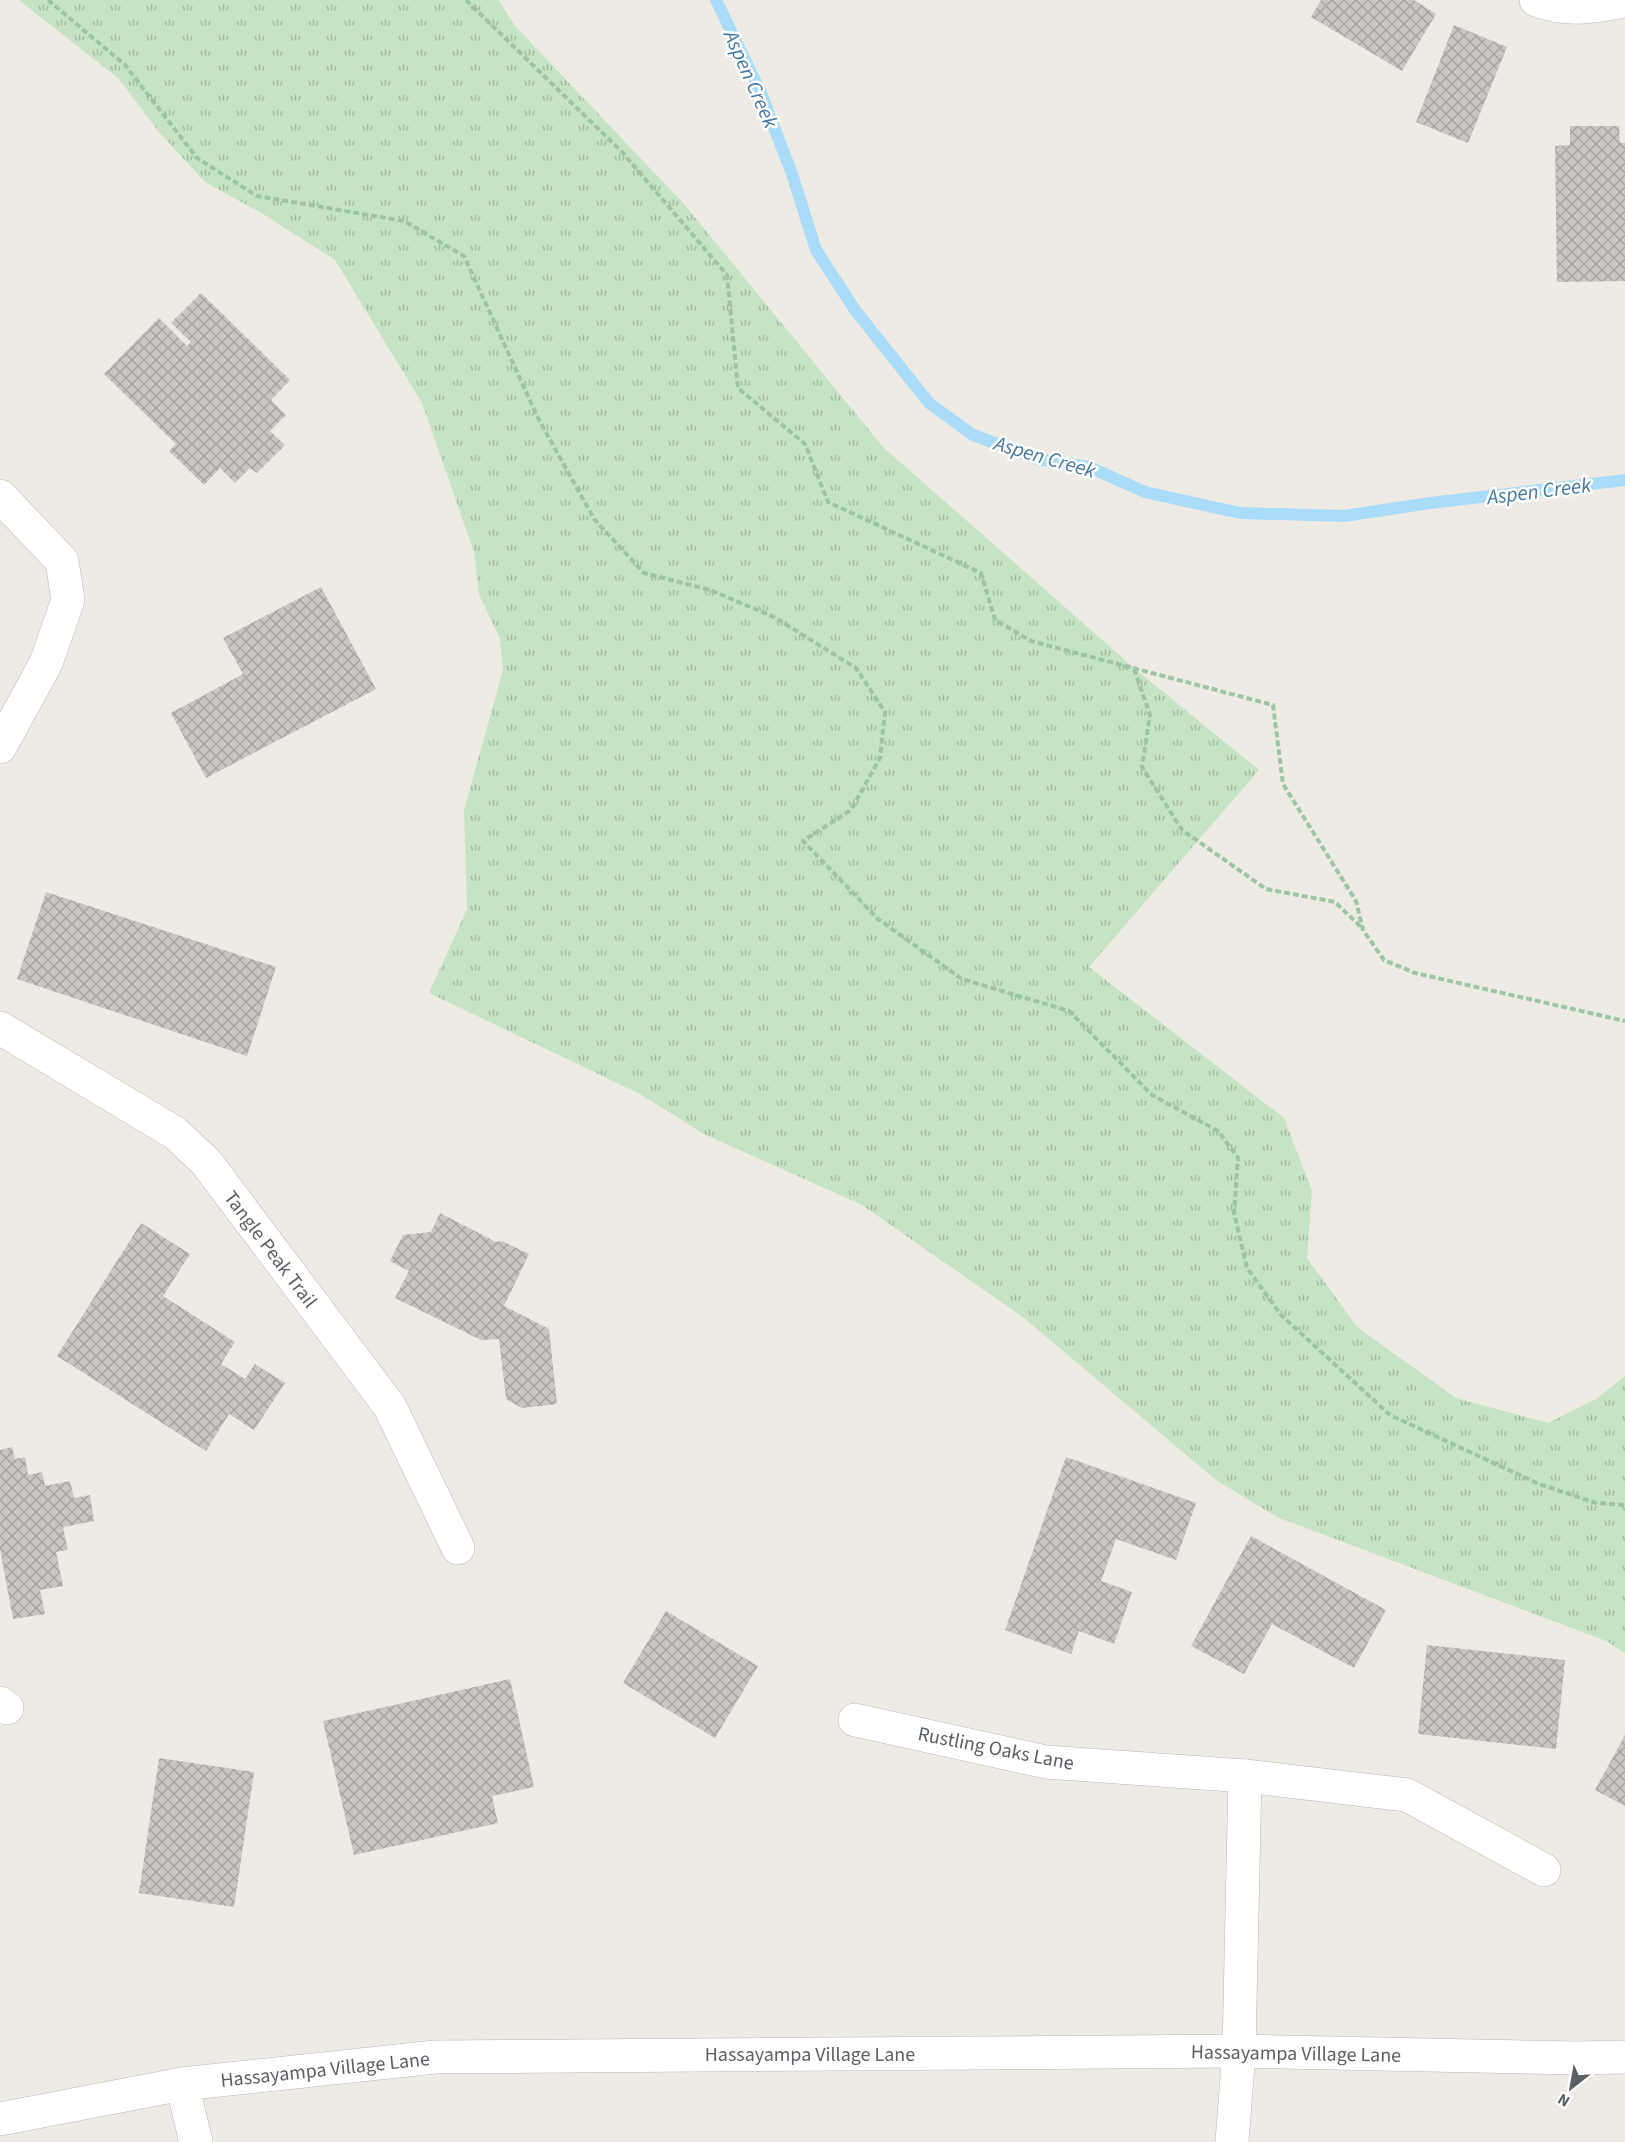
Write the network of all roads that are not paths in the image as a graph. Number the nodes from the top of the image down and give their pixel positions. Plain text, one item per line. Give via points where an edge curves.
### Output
1 (1536, 0) edge
2 (1625, 1) edge
3 (0, 496) edge
4 (0, 747) edge
5 (0, 1028) edge
6 (458, 1548) dead end
7 (855, 1720) dead end
8 (1245, 1776) junction
9 (1544, 1870) dead end
10 (1239, 2050) junction
11 (1625, 2057) edge
12 (182, 2084) junction
13 (0, 2119) edge
14 (196, 2142) edge
15 (1232, 2142) edge

1 - 2 street via 1553,7 1579,8
3 - 4 street via 62,561 68,600 46,663
5 - 6 street, Tangle Peak Trail via 175,1133 206,1162 390,1407
7 - 8 street, Rustling Oaks Lane via 1046,1762
8 - 9 street, Rustling Oaks Lane via 1407,1795
8 - 10 street
10 - 11 street, Hassayampa Village Lane
10 - 12 street, Hassayampa Village Lane via 435,2057
10 - 15 street
12 - 13 street, Hassayampa Village Lane
12 - 14 street

